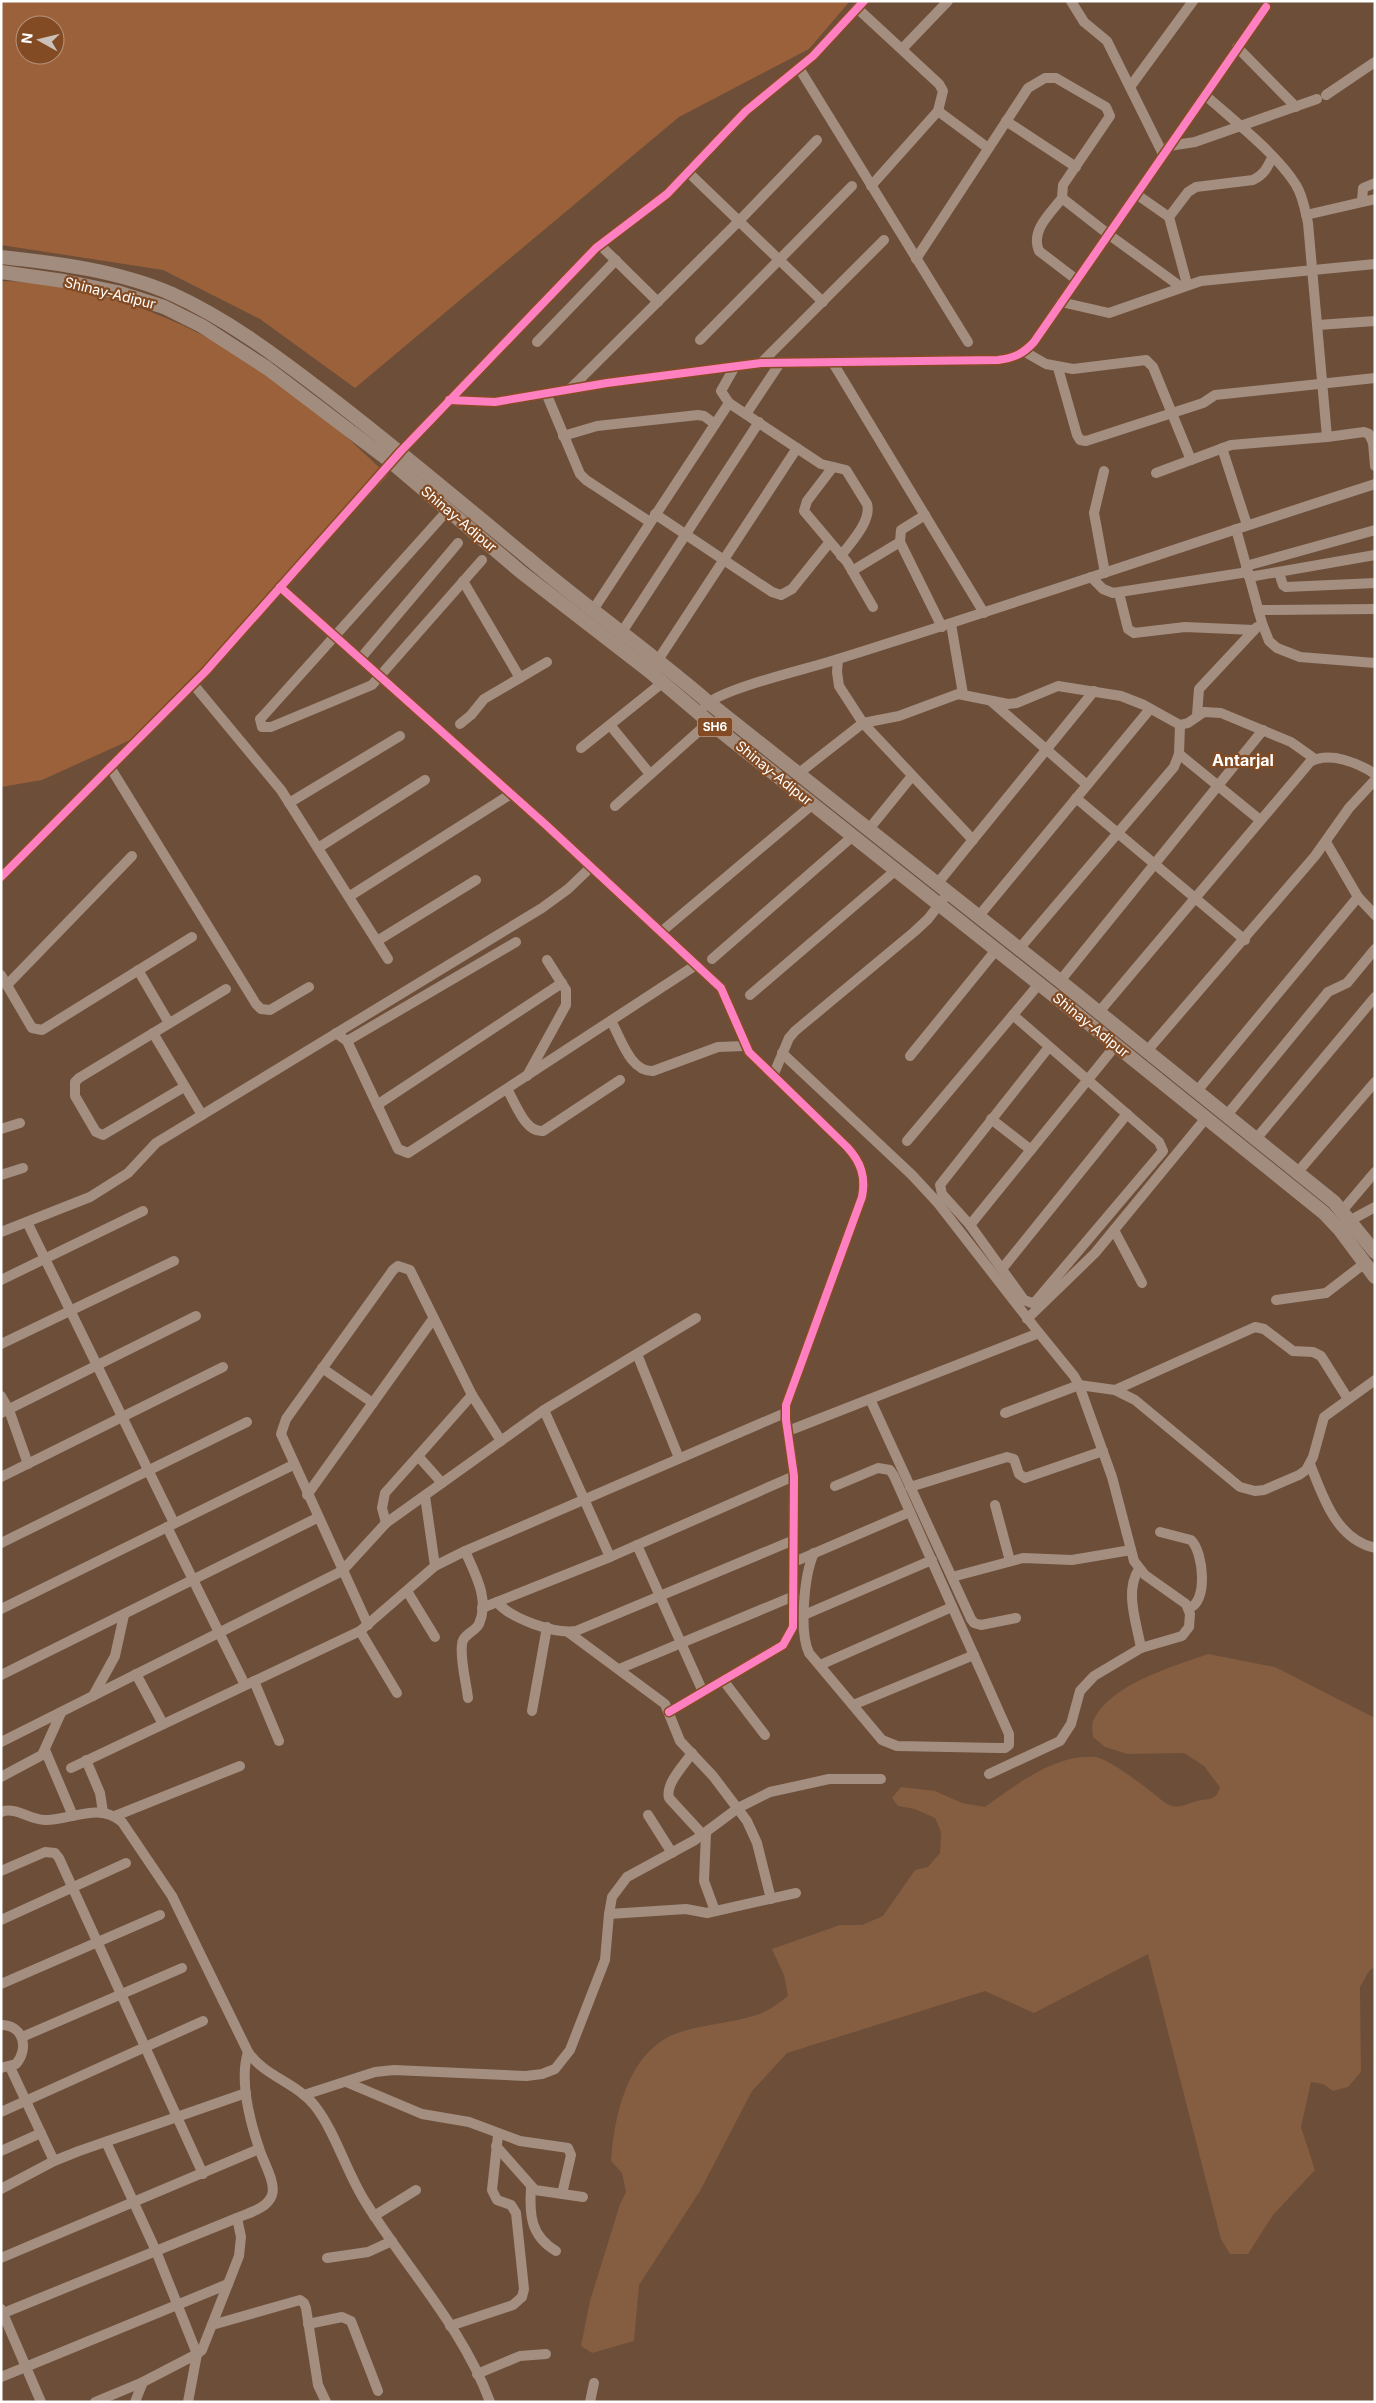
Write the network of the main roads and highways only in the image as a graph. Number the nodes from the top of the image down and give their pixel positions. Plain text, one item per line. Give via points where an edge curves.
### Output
1 (1, 257) edge
2 (1, 272) edge
3 (1375, 1252) edge
4 (1375, 1277) edge

1 - 3 main road, Shinay-Adipur / SH6 via 67,266 170,293 210,313 276,356 401,451 530,560 1227,1115 1347,1216
2 - 4 main road, Shinay-Adipur / SH6 via 117,292 164,307 202,326 267,368 391,462 521,572 1324,1213

